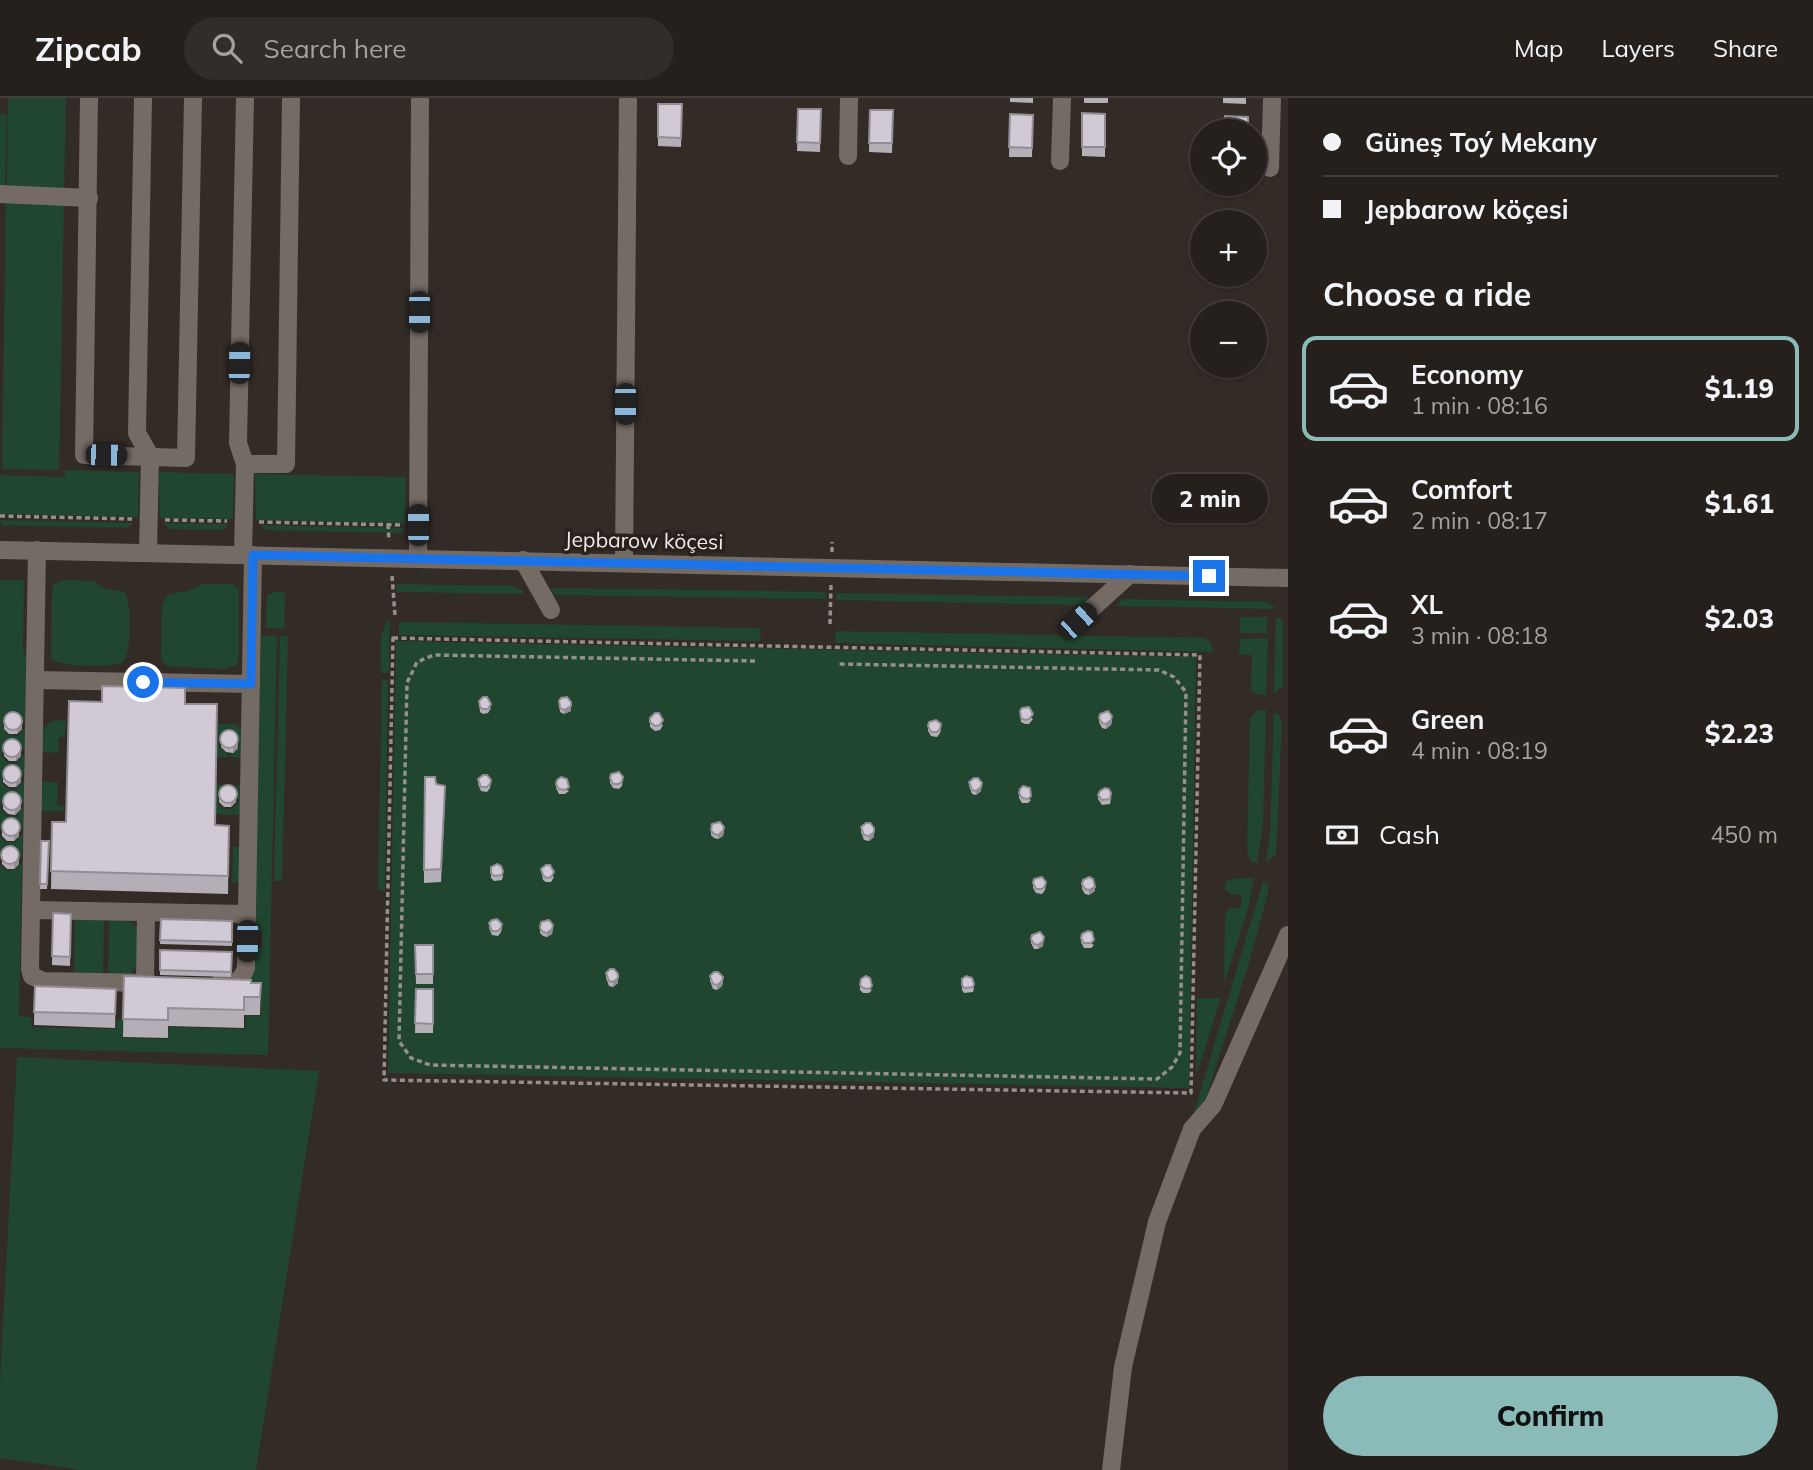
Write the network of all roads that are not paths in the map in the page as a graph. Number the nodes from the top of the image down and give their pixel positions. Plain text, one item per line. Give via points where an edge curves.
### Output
1 (89, 98) edge
2 (143, 98) edge
3 (193, 98) edge
4 (245, 98) edge
5 (291, 98) edge
6 (420, 98) edge
7 (628, 98) edge
8 (849, 98) edge
9 (1062, 98) edge
10 (1272, 98) edge
11 (848, 156) dead end
12 (1060, 161) dead end
13 (1270, 168) dead end
14 (0, 194) edge
15 (89, 198) junction
16 (150, 456) junction
17 (244, 464) junction
18 (0, 550) edge
19 (37, 550) junction
20 (148, 553) junction
21 (248, 555) junction
22 (418, 558) junction
23 (523, 560) junction
24 (624, 562) junction
25 (1130, 574) junction
26 (1288, 578) edge
27 (551, 610) dead end
28 (1078, 621) dead end
29 (35, 680) junction
30 (251, 684) junction
31 (31, 910) junction
32 (146, 912) junction
33 (247, 914) junction
34 (1288, 935) edge
35 (145, 983) junction
36 (169, 983) edge
37 (205, 984) edge
38 (1111, 1470) edge

1 - 15 street
2 - 16 street via 137,433
3 - 16 street via 186,458
4 - 17 street via 237,443
5 - 17 street via 286,464
6 - 22 street
7 - 24 street
8 - 11 street
9 - 12 street
10 - 13 street
14 - 15 street
15 - 16 street via 83,455
16 - 20 street
17 - 21 street
18 - 19 street, Jepbarow köçesi
19 - 20 street, Jepbarow köçesi
19 - 29 street
20 - 21 street, Jepbarow köçesi
21 - 22 street, Jepbarow köçesi
21 - 30 street
22 - 23 street, Jepbarow köçesi
23 - 24 street, Jepbarow köçesi
23 - 27 street
24 - 25 street, Jepbarow köçesi
25 - 26 street, Jepbarow köçesi
25 - 28 street
29 - 30 street
29 - 31 street
30 - 33 street
31 - 32 street
31 - 35 street via 30,969 37,979
32 - 33 street
32 - 35 street
33 - 37 street via 243,977 229,984
34 - 38 street via 1213,1105 1192,1129 1157,1222 1123,1367
35 - 36 street

